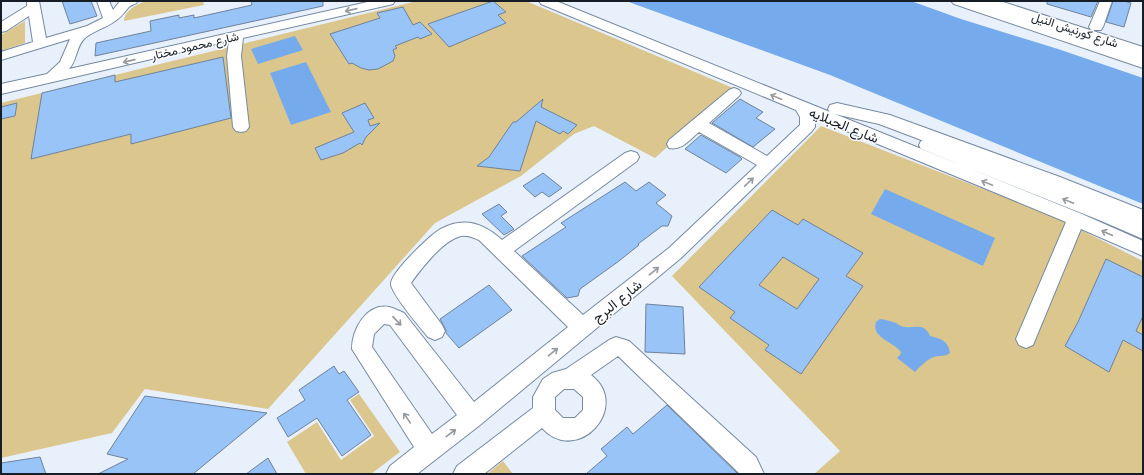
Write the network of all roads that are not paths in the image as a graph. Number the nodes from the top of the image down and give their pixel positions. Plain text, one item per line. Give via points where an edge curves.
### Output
1 (103, 1) edge
2 (132, 1) edge
3 (389, 1) edge
4 (545, 1) edge
5 (568, 1) edge
6 (959, 1) edge
7 (984, 1) edge
8 (1011, 1) edge
9 (1106, 1) edge
10 (34, 4) edge
11 (110, 19) junction
12 (1096, 27) junction
13 (1, 28) edge
14 (89, 29) junction
15 (237, 36) junction
16 (1143, 43) edge
17 (40, 44) junction
18 (1143, 53) edge
19 (1, 56) edge
20 (69, 59) junction
21 (1143, 63) edge
22 (88, 70) junction
23 (51, 78) junction
24 (1, 89) edge
25 (734, 93) dead end
26 (802, 108) junction
27 (837, 109) junction
28 (698, 124) junction
29 (241, 127) dead end
30 (675, 144) dead end
31 (631, 157) dead end
32 (769, 164) junction
33 (1076, 219) junction
34 (1143, 219) edge
35 (1143, 232) edge
36 (1143, 249) edge
37 (501, 250) junction
38 (583, 328) junction
39 (435, 331) dead end
40 (1026, 339) dead end
41 (536, 366) junction
42 (561, 382) junction
43 (544, 413) junction
44 (472, 417) junction
45 (429, 450) junction
46 (398, 474) edge
47 (465, 474) edge
48 (752, 474) edge

1 - 11 street
2 - 11 street via 124,4
3 -> 15 street, شارع محمود مختار
26 -> 4 street, شارع الجبلايه
5 - 27 street, شارع الجبلايه
6 - 21 main road
7 - 18 main road, شارع كورنيش النيل
8 - 12 main road, شارع كورنيش النيل
9 - 12 street
10 - 13 street
10 - 17 street
11 - 14 street
12 - 16 main road, شارع كورنيش النيل
14 - 17 street
14 - 20 street via 74,43
15 -> 22 street, شارع محمود مختار
15 - 29 street via 234,56
17 - 19 street
20 - 22 street via 76,66
20 - 23 street
22 - 23 street, شارع محمود مختار
23 - 24 street, شارع محمود مختار
25 - 28 street
26 - 32 street, شارع البرج via 809,121 807,127
33 -> 26 street, شارع الجبلايه
27 - 34 main road via 883,119 1053,182
35 -> 27 street, شارع الجبلايه
28 - 30 street
28 - 32 street
31 - 37 street
38 -> 32 street, شارع البرج via 675,253
36 -> 33 street, شارع الجبلايه
33 - 40 street
37 - 38 street
37 - 39 street via 485,235 475,230 462,229 450,232 404,276 401,281 403,289
41 -> 38 street, شارع البرج
41 - 42 street
41 - 44 street, شارع البرج
42 - 43 street via 547,390 542,405
42 - 43 street via 584,383 594,395 596,403 592,418 586,424 570,430 554,425
42 - 48 street via 616,346 622,347 748,465
43 - 47 street
45 -> 44 street, شارع البرج
45 -> 44 street via 362,349 362,335 373,320 381,315 390,314 397,319
45 - 46 street, شارع البرج

